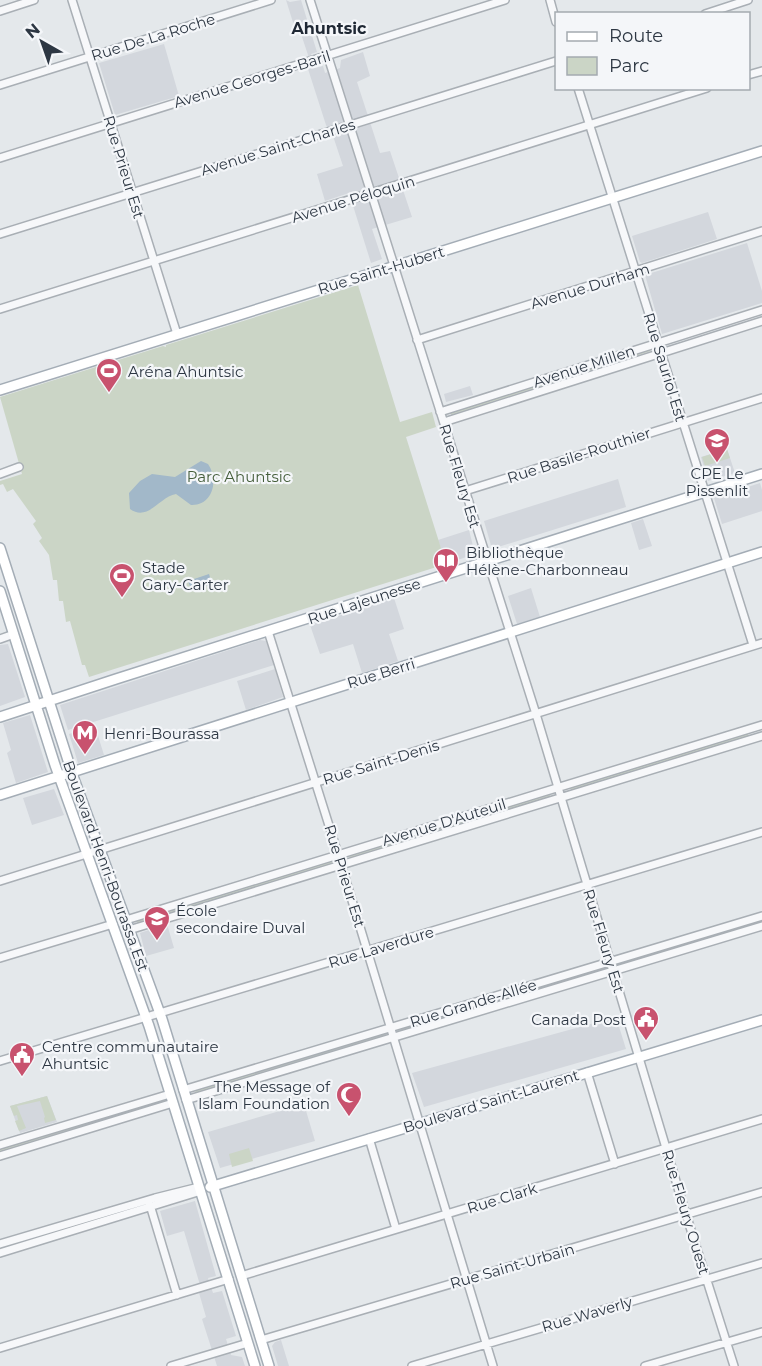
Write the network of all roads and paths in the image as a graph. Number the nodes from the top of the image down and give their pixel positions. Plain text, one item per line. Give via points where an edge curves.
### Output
1 (34, 0) edge
2 (72, 0) edge
3 (271, 0) edge
4 (310, 0) edge
5 (505, 0) edge
6 (550, 0) edge
7 (748, 0) edge
8 (0, 11) edge
9 (711, 12) edge
10 (555, 18) edge
11 (328, 56) junction
12 (90, 57) junction
13 (555, 61) edge
14 (0, 85) edge
15 (579, 90) edge
16 (701, 90) edge
17 (111, 123) junction
18 (350, 124) junction
19 (589, 126) junction
20 (762, 151) edge
21 (0, 158) edge
22 (133, 192) junction
23 (371, 193) junction
24 (612, 199) junction
25 (762, 231) edge
26 (0, 234) edge
27 (154, 262) junction
28 (394, 266) junction
29 (635, 272) junction
30 (0, 309) edge
31 (762, 310) edge
32 (762, 321) edge
33 (177, 334) junction
34 (417, 340) junction
35 (658, 343) junction
36 (661, 354) junction
37 (0, 390) edge
38 (762, 398) edge
39 (440, 412) junction
40 (444, 422) junction
41 (682, 422) junction
42 (20, 467) dead end
43 (0, 474) edge
44 (762, 474) edge
45 (465, 491) junction
46 (704, 493) junction
47 (1, 551) edge
48 (762, 552) edge
49 (487, 561) junction
50 (3, 563) edge
51 (727, 563) junction
52 (0, 591) edge
53 (268, 631) junction
54 (510, 632) junction
55 (14, 634) junction
56 (0, 639) edge
57 (762, 643) edge
58 (753, 645) junction
59 (50, 700) junction
60 (290, 702) junction
61 (36, 705) junction
62 (536, 714) junction
63 (0, 717) edge
64 (762, 725) edge
65 (762, 736) edge
66 (72, 771) junction
67 (59, 776) junction
68 (316, 782) junction
69 (558, 787) junction
70 (0, 795) edge
71 (562, 797) junction
72 (762, 832) edge
73 (100, 849) junction
74 (87, 854) junction
75 (338, 854) junction
76 (341, 865) junction
77 (0, 881) edge
78 (587, 885) junction
79 (762, 916) edge
80 (126, 920) junction
81 (113, 924) junction
82 (762, 926) edge
83 (129, 930) junction
84 (367, 951) junction
85 (0, 957) edge
86 (610, 962) junction
87 (613, 971) junction
88 (160, 1013) junction
89 (146, 1017) junction
90 (762, 1020) edge
91 (391, 1028) junction
92 (394, 1037) junction
93 (639, 1057) junction
94 (0, 1061) edge
95 (587, 1072) junction
96 (185, 1095) junction
97 (172, 1099) junction
98 (762, 1119) edge
99 (419, 1123) junction
100 (369, 1138) junction
101 (0, 1145) edge
102 (666, 1148) junction
103 (0, 1156) edge
104 (615, 1164) junction
105 (216, 1184) junction
106 (200, 1189) junction
107 (762, 1192) edge
108 (148, 1200) junction
109 (151, 1208) junction
110 (447, 1214) junction
111 (686, 1214) junction
112 (396, 1229) junction
113 (0, 1244) edge
114 (0, 1253) edge
115 (762, 1263) edge
116 (241, 1276) junction
117 (228, 1279) junction
118 (466, 1279) junction
119 (706, 1279) junction
120 (177, 1295) junction
121 (762, 1332) edge
122 (261, 1340) junction
123 (726, 1342) junction
124 (249, 1343) junction
125 (486, 1344) junction
126 (0, 1348) edge
127 (171, 1366) edge
128 (255, 1366) edge
129 (269, 1366) edge
130 (412, 1366) edge
131 (493, 1366) edge
132 (645, 1366) edge
133 (734, 1366) edge

1 - 8 street
2 - 12 street, Rue Prieur Est
3 - 12 street, Rue De La Roche
4 - 11 street, Rue Fleury Est
5 - 11 street, Avenue Georges-Baril
6 - 10 street
7 - 9 street
11 - 17 street, Avenue Georges-Baril
11 - 18 street, Rue Fleury Est
12 - 14 street, Rue De La Roche
12 - 17 street, Rue Prieur Est
13 - 18 street, Avenue Saint-Charles
15 - 19 street, Rue Sauriol Est
16 - 19 street, Avenue Péloquin
17 - 21 street, Avenue Georges-Baril
17 - 22 street, Rue Prieur Est
18 - 22 street, Avenue Saint-Charles
18 - 23 street, Rue Fleury Est
19 - 23 street, Avenue Péloquin
19 - 24 street, Rue Sauriol Est
20 - 24 main road, Rue Saint-Hubert
22 - 26 street, Avenue Saint-Charles
22 - 27 street, Rue Prieur Est
23 - 27 street, Avenue Péloquin
23 - 28 street, Rue Fleury Est
24 - 28 main road, Rue Saint-Hubert
24 - 29 street, Rue Sauriol Est
25 - 29 street, Avenue Durham
27 - 30 street, Avenue Péloquin
27 - 33 street, Rue Prieur Est
28 - 33 main road, Rue Saint-Hubert
28 - 34 street, Rue Fleury Est
29 - 34 street, Avenue Durham
29 - 35 street, Rue Sauriol Est
31 - 35 street, Avenue Millen
32 - 36 street, Avenue Millen
33 - 37 main road, Rue Saint-Hubert
34 - 39 street, Rue Fleury Est
35 - 36 street, Rue Sauriol Est
35 - 39 street, Avenue Millen
36 - 40 street, Avenue Millen
36 - 41 street, Rue Sauriol Est
38 - 41 street, Rue Basile-Routhier
39 - 40 street, Rue Fleury Est
40 - 45 street, Rue Fleury Est
41 - 45 street, Rue Basile-Routhier
41 - 46 street, Rue Sauriol Est
42 - 43 street
44 - 46 main road, Rue Lajeunesse
45 - 49 street, Rue Fleury Est
46 - 49 main road, Rue Lajeunesse
46 - 51 street, Rue Sauriol Est
47 - 50 main road, Boulevard Henri-Bourassa Est
48 - 51 main road, Rue Berri
49 - 53 main road, Rue Lajeunesse
49 - 54 street, Rue Fleury Est
50 - 59 main road, Boulevard Henri-Bourassa Est
51 - 54 main road, Rue Berri
51 - 58 street, Rue Sauriol Est
52 - 55 main road, Boulevard Henri-Bourassa Est
53 - 59 main road, Rue Lajeunesse
53 - 60 street, Rue Prieur Est
54 - 60 main road, Rue Berri
54 - 62 street, Rue Fleury Est
55 - 56 street
55 - 61 main road, Boulevard Henri-Bourassa Est
57 - 58 street, Rue Saint-Denis
58 - 62 street, Rue Saint-Denis
59 - 61 main road, Rue Lajeunesse
59 - 66 main road, Boulevard Henri-Bourassa Est
60 - 66 main road, Rue Berri
60 - 68 street, Rue Prieur Est
61 - 63 main road, Rue Lajeunesse
61 - 67 main road, Boulevard Henri-Bourassa Est
62 - 68 street, Rue Saint-Denis
62 - 69 street, Rue Fleury Est
64 - 69 street, Avenue D'Auteuil
65 - 71 street, Avenue D'Auteuil
66 - 67 main road, Rue Berri
66 - 73 main road, Boulevard Henri-Bourassa Est
67 - 70 main road, Rue Berri
67 - 74 main road, Boulevard Henri-Bourassa Est
68 - 73 street, Rue Saint-Denis
68 - 75 street, Rue Prieur Est
69 - 71 street, Rue Fleury Est
69 - 75 street, Avenue D'Auteuil
71 - 76 street, Avenue D'Auteuil
71 - 78 street, Rue Fleury Est
72 - 78 street, Rue Laverdure
73 - 74 street, Rue Saint-Denis
73 - 80 main road, Boulevard Henri-Bourassa Est
74 - 77 street, Rue Saint-Denis
74 - 81 main road, Boulevard Henri-Bourassa Est
75 - 76 street, Rue Prieur Est
75 - 80 street, Avenue D'Auteuil
76 - 83 street, Avenue D'Auteuil
76 - 84 street, Rue Prieur Est
78 - 84 street, Rue Laverdure
78 - 86 street, Rue Fleury Est
79 - 86 street, Rue Grande-Allée
80 - 83 main road, Boulevard Henri-Bourassa Est
81 - 85 street
81 - 89 main road, Boulevard Henri-Bourassa Est
82 - 87 street, Rue Grande-Allée
83 - 88 main road, Boulevard Henri-Bourassa Est
84 - 88 street, Rue Laverdure
84 - 91 street, Rue Prieur Est
86 - 87 street, Rue Fleury Est
86 - 91 street, Rue Grande-Allée
87 - 92 street, Rue Grande-Allée
87 - 93 street, Rue Fleury Est
88 - 89 street, Rue Laverdure
88 - 96 main road, Boulevard Henri-Bourassa Est
89 - 94 street, Rue Laverdure
89 - 97 main road, Boulevard Henri-Bourassa Est
90 - 93 main road, Boulevard Saint-Laurent
91 - 92 street, Rue Prieur Est
91 - 96 street, Rue Grande-Allée
92 - 96 street, Rue Grande-Allée
92 - 99 street, Rue Prieur Est
93 - 95 main road, Boulevard Saint-Laurent
93 - 102 street, Rue Fleury Ouest
95 - 99 main road, Boulevard Saint-Laurent
95 - 104 street
96 - 105 main road, Boulevard Henri-Bourassa Est
97 - 101 street
97 - 103 street
97 - 106 main road, Boulevard Henri-Bourassa Est
98 - 102 street, Rue Clark
99 - 100 main road, Boulevard Saint-Laurent
99 - 110 street, Rue Prieur Est
100 - 105 main road, Boulevard Saint-Laurent
100 - 112 street
102 - 104 street, Rue Clark
102 - 111 street, Rue Fleury Ouest
104 - 110 street, Rue Clark
105 - 106 main road, Boulevard Saint-Laurent
105 - 116 main road, Boulevard Henri-Bourassa Est
106 - 108 street, Boulevard Saint-Laurent
106 - 109 street, Boulevard Saint-Laurent
106 - 117 main road, Boulevard Henri-Bourassa Est
107 - 111 street, Rue Saint-Urbain
108 - 109 street
108 - 113 street, Boulevard Saint-Laurent
109 - 114 street, Boulevard Saint-Laurent
109 - 120 street
110 - 112 street, Rue Clark
110 - 118 street, Rue Prieur Est
111 - 118 street, Rue Saint-Urbain
111 - 119 street, Rue Fleury Ouest
112 - 116 street, Rue Clark
115 - 119 street, Rue Waverly
116 - 122 main road, Boulevard Henri-Bourassa Est
117 - 120 street
117 - 124 main road, Boulevard Henri-Bourassa Est
118 - 122 street, Rue Saint-Urbain
118 - 125 street, Rue Prieur Est
119 - 123 street, Rue Fleury Ouest
119 - 125 street, Rue Waverly
120 - 126 street
121 - 123 street
122 - 129 main road, Boulevard Henri-Bourassa Est
123 - 132 street
123 - 133 street, Rue Fleury Ouest
124 - 127 street
124 - 128 main road, Boulevard Henri-Bourassa Est
125 - 130 street, Rue Waverly
125 - 131 street, Rue Prieur Est

